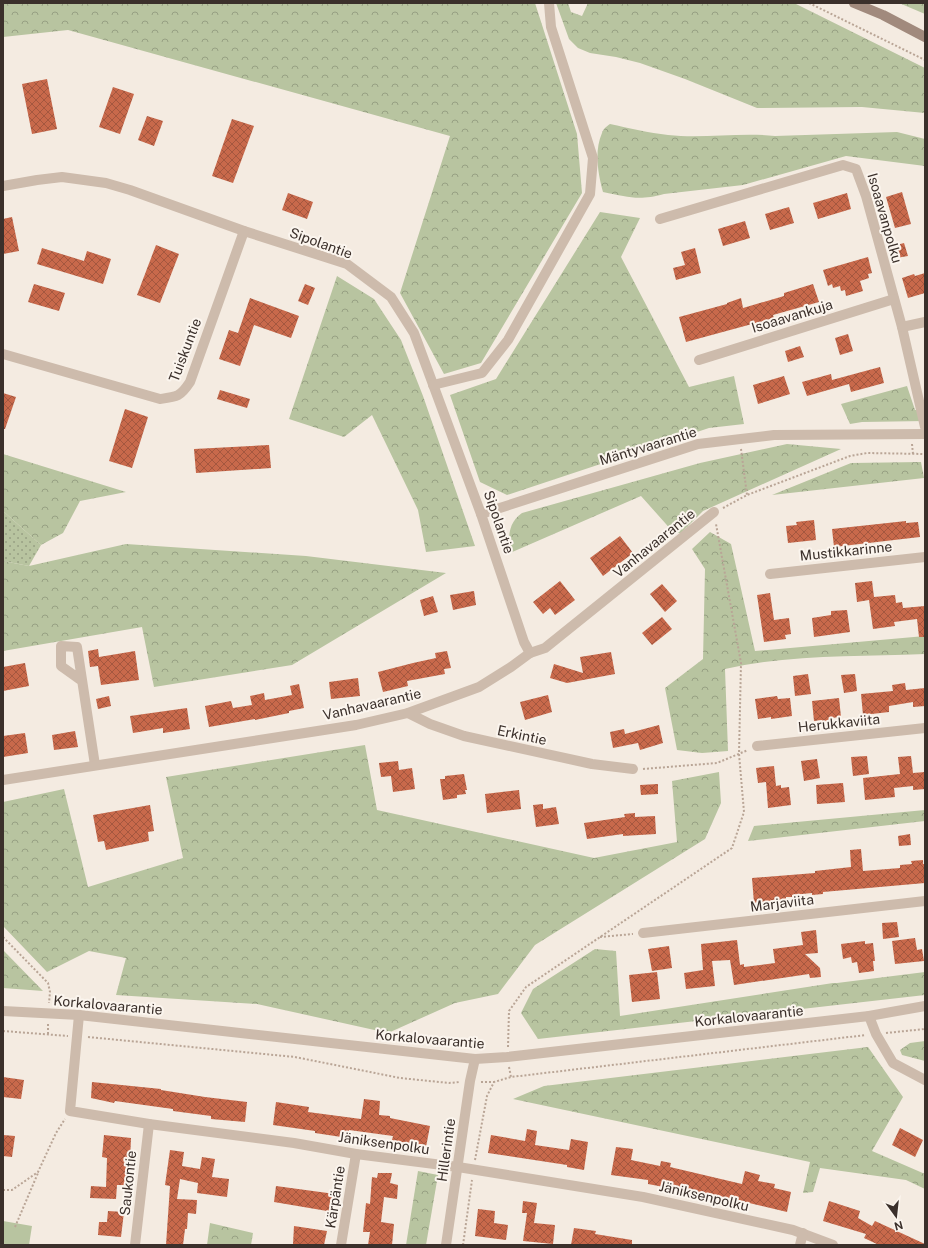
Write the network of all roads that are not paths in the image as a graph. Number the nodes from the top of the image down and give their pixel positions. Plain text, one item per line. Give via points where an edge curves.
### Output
1 (549, 3) edge
2 (854, 3) edge
3 (925, 37) edge
4 (3, 186) edge
5 (660, 219) dead end
6 (244, 231) junction
7 (894, 299) junction
8 (925, 322) edge
9 (902, 327) junction
10 (3, 354) edge
11 (699, 360) dead end
12 (434, 385) junction
13 (925, 427) edge
14 (925, 434) edge
15 (714, 512) road end
16 (482, 514) junction
17 (925, 557) edge
18 (770, 574) dead end
19 (530, 654) junction
20 (82, 681) dead end
21 (408, 713) junction
22 (925, 728) edge
23 (757, 746) dead end
24 (95, 765) junction
25 (633, 769) road end
26 (3, 780) edge
27 (925, 901) edge
28 (643, 934) road end
29 (925, 1006) edge
30 (3, 1011) edge
31 (79, 1015) junction
32 (869, 1016) junction
33 (475, 1059) junction
34 (925, 1080) edge
35 (149, 1124) junction
36 (356, 1154) junction
37 (458, 1167) junction
38 (803, 1233) junction
39 (135, 1245) edge
40 (341, 1245) edge
41 (446, 1245) edge
42 (800, 1245) edge
43 (833, 1245) edge

1 - 12 street via 551,27 592,158 590,194 508,340 482,373
2 - 3 main road
4 - 6 street, Sipolantie via 62,177 106,183 138,192
5 - 7 street, Isoaavanpolku via 843,165 856,169 866,196
6 - 10 street, Tuiskuntie via 190,382 183,393 173,398 160,399
6 - 12 street, Sipolantie via 347,264 391,297 414,333
7 - 9 street, Isoaavanpolku
7 - 11 street, Isoaavankuja
8 - 9 street
9 - 13 street, Isoaavanpolku
12 - 16 street, Sipolantie
14 - 16 street, Mäntyvaarantie via 774,435 698,444
15 - 19 street, Vanhavaarantie via 545,648
16 - 19 street, Sipolantie
17 - 18 street, Mustikkarinne
19 - 21 street, Vanhavaarantie via 479,687
20 - 24 street
21 - 24 street, Vanhavaarantie via 356,724
21 - 25 street, Erkintie via 464,736 592,764
22 - 23 street, Herukkaviita
24 - 26 street, Vanhavaarantie
27 - 28 street, Marjaviita
29 - 32 street, Korkalovaarantie
30 - 31 street, Korkalovaarantie
31 - 33 street, Korkalovaarantie
31 - 35 street, Jäniksenpolku via 70,1111
32 - 33 street, Korkalovaarantie
32 - 34 street via 893,1063
33 - 37 street, Hillerintie
35 - 36 street, Jäniksenpolku
35 - 39 street, Saukontie
36 - 37 street, Jäniksenpolku
36 - 40 street, Kärpäntie
37 - 38 street, Jäniksenpolku via 643,1197
37 - 41 street, Hillerintie
38 - 42 street
38 - 43 street, Jäniksenpolku

